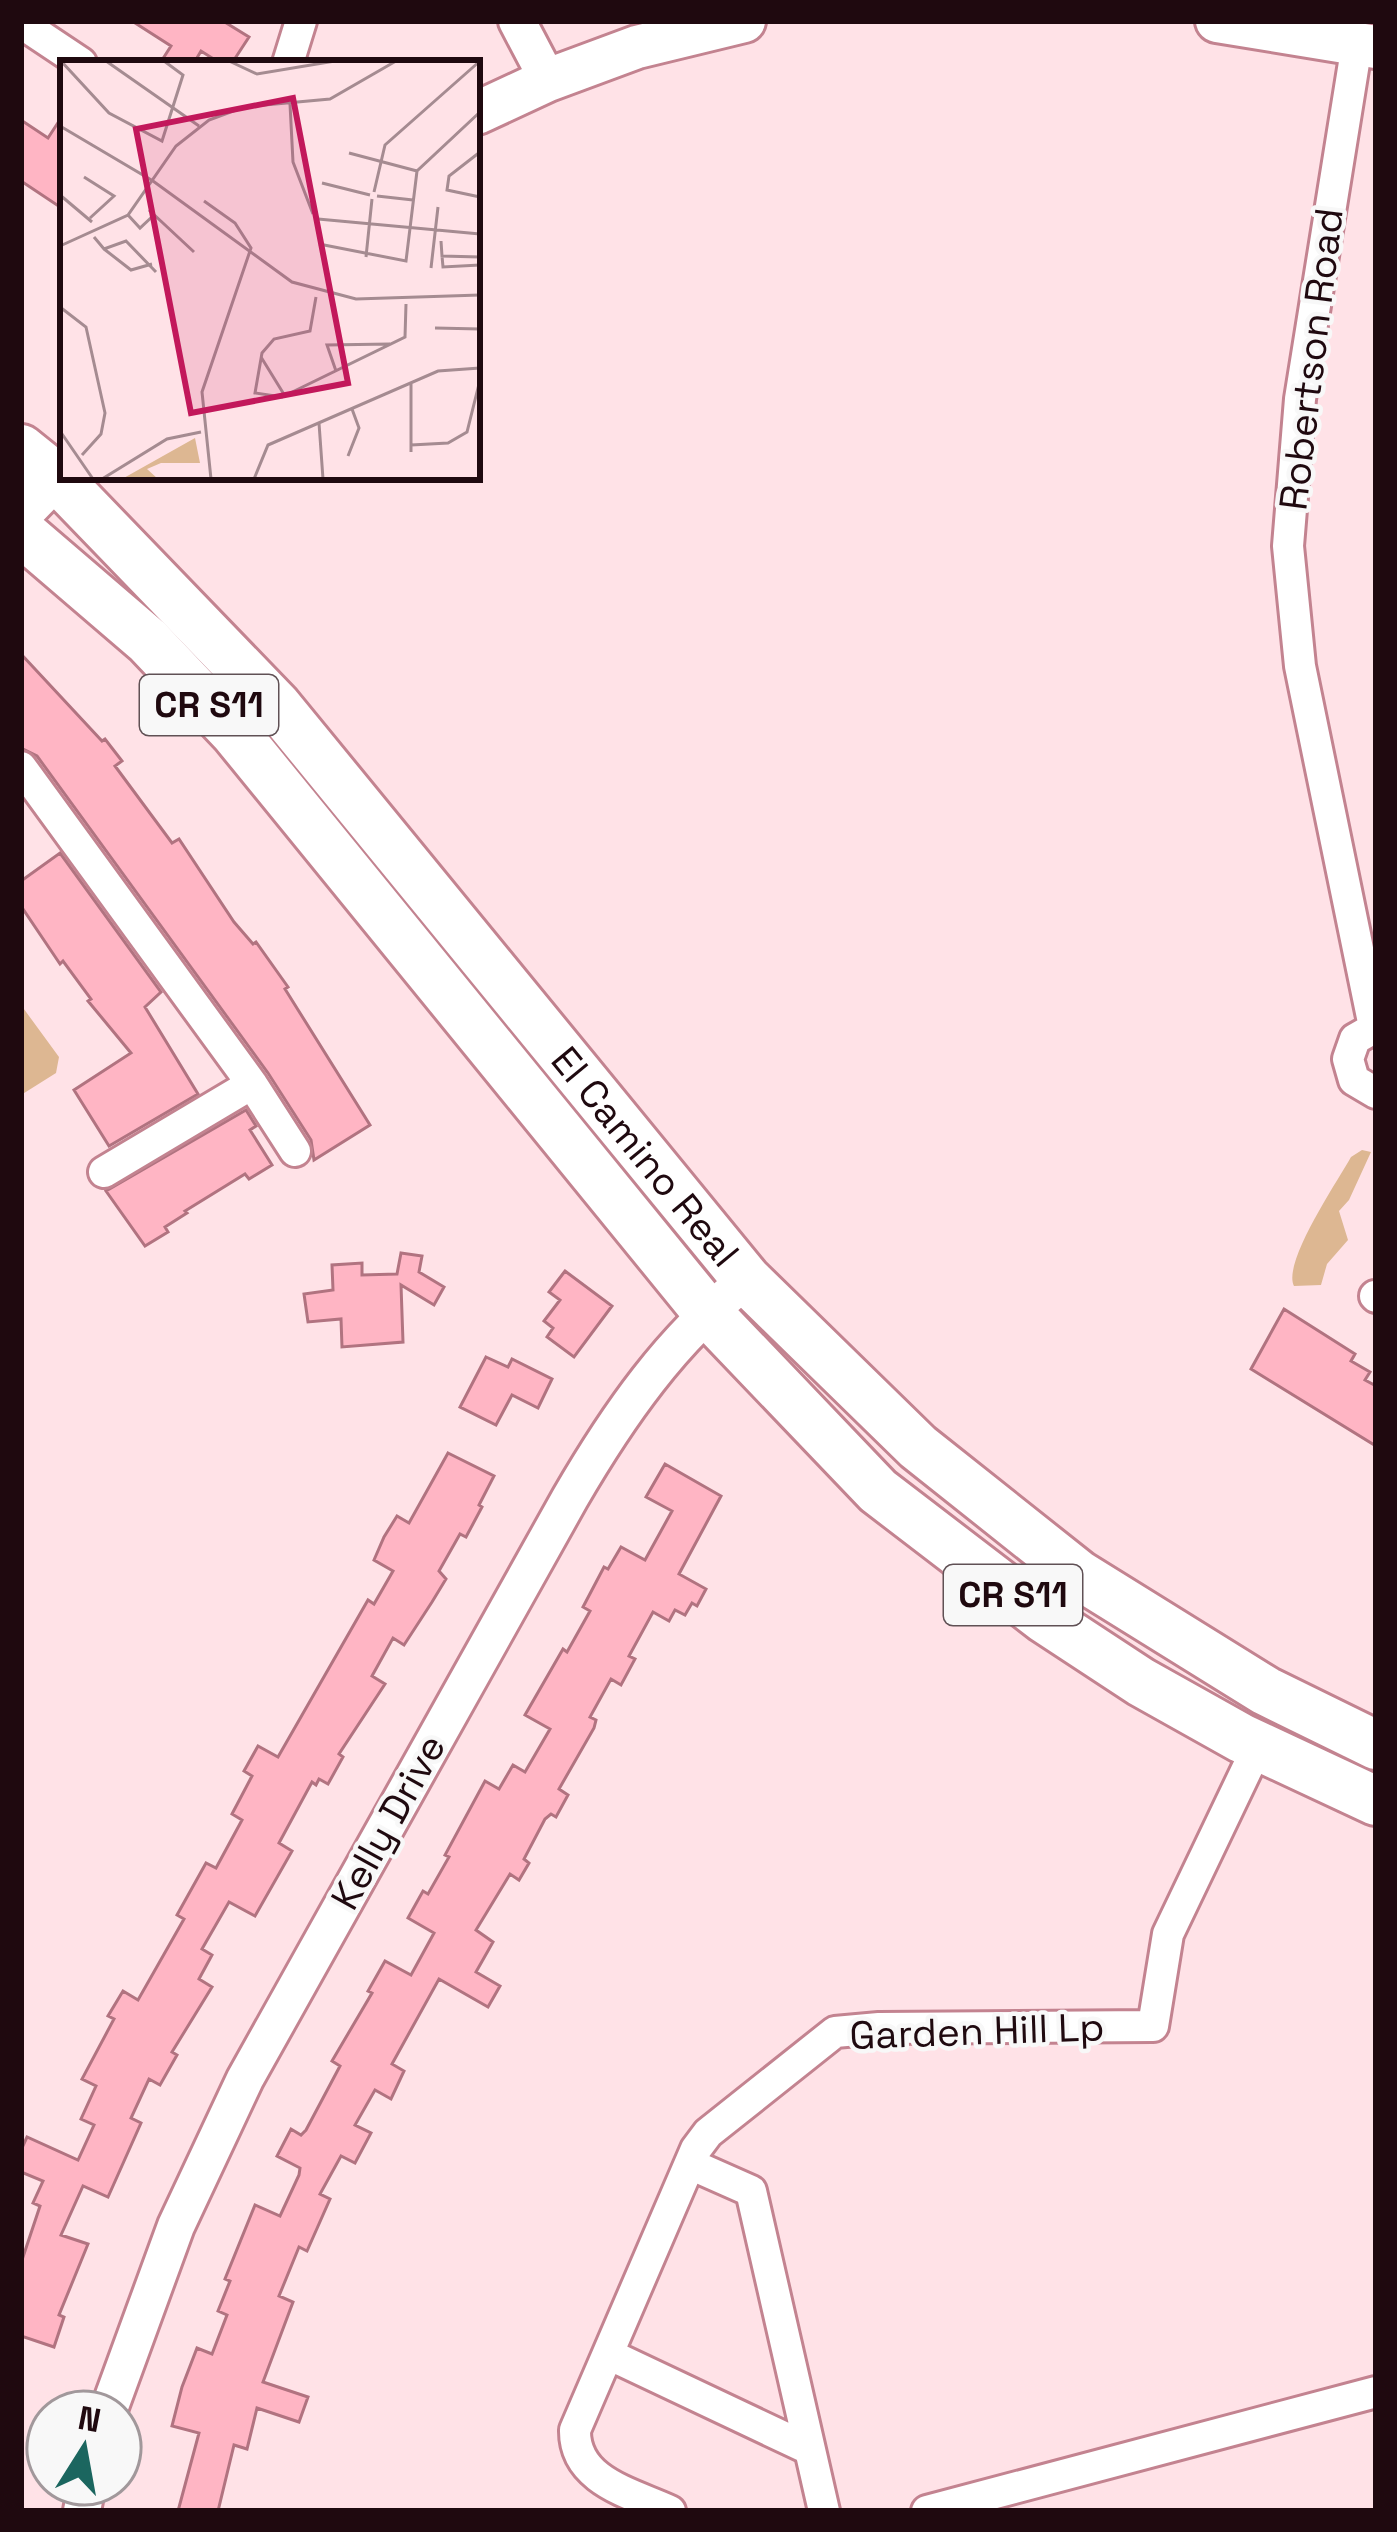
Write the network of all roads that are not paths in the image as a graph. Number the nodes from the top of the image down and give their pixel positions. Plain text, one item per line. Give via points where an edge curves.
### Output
1 (301, 21) edge
2 (517, 21) edge
3 (744, 21) edge
4 (1217, 21) edge
5 (21, 23) edge
6 (1366, 46) edge
7 (76, 60) edge
8 (289, 60) edge
9 (548, 80) junction
10 (480, 112) edge
11 (47, 466) edge
12 (60, 480) edge
13 (21, 513) edge
14 (21, 532) edge
15 (21, 767) edge
16 (1375, 1027) edge
17 (252, 1084) junction
18 (1376, 1093) edge
19 (295, 1150) dead end
20 (104, 1172) dead end
21 (747, 1280) junction
22 (706, 1311) junction
23 (1376, 1745) edge
24 (1258, 1746) junction
25 (1376, 1801) edge
26 (690, 2164) junction
27 (608, 2354) junction
28 (117, 2388) edge
29 (1376, 2392) edge
30 (809, 2449) junction
31 (670, 2511) edge
32 (824, 2511) edge
33 (927, 2511) edge

1 - 8 street
2 - 9 street
3 - 9 main road via 637,46
4 - 6 main road
5 - 7 street
6 - 16 street, Robertson Road via 1300,398 1288,546 1300,666
9 - 10 main road
11 - 13 main road
12 - 21 main road, El Camino Real / CR S11 via 277,706
14 - 22 main road, El Camino Real / CR S11 via 148,641 235,733
15 - 17 street
16 - 18 street via 1355,1039 1348,1059 1354,1080
17 - 19 street
17 - 20 street
21 - 22 street, Kelly Drive
21 - 23 main road, El Camino Real / CR S11 via 918,1447 1078,1575 1266,1691
22 - 24 main road, El Camino Real / CR S11 via 878,1491 1046,1619
22 - 28 street, Kelly Drive via 611,1427 244,2079 176,2226
24 - 25 main road, El Camino Real / CR S11
24 - 26 street, Garden Hill Lp via 1168,1934 1153,2026 835,2032 708,2133
26 - 27 street, Garden Hill Lp
26 - 30 street via 751,2191
27 - 30 street
27 - 31 street, Garden Hill Lp via 575,2447 602,2480
29 - 33 street
30 - 32 street

